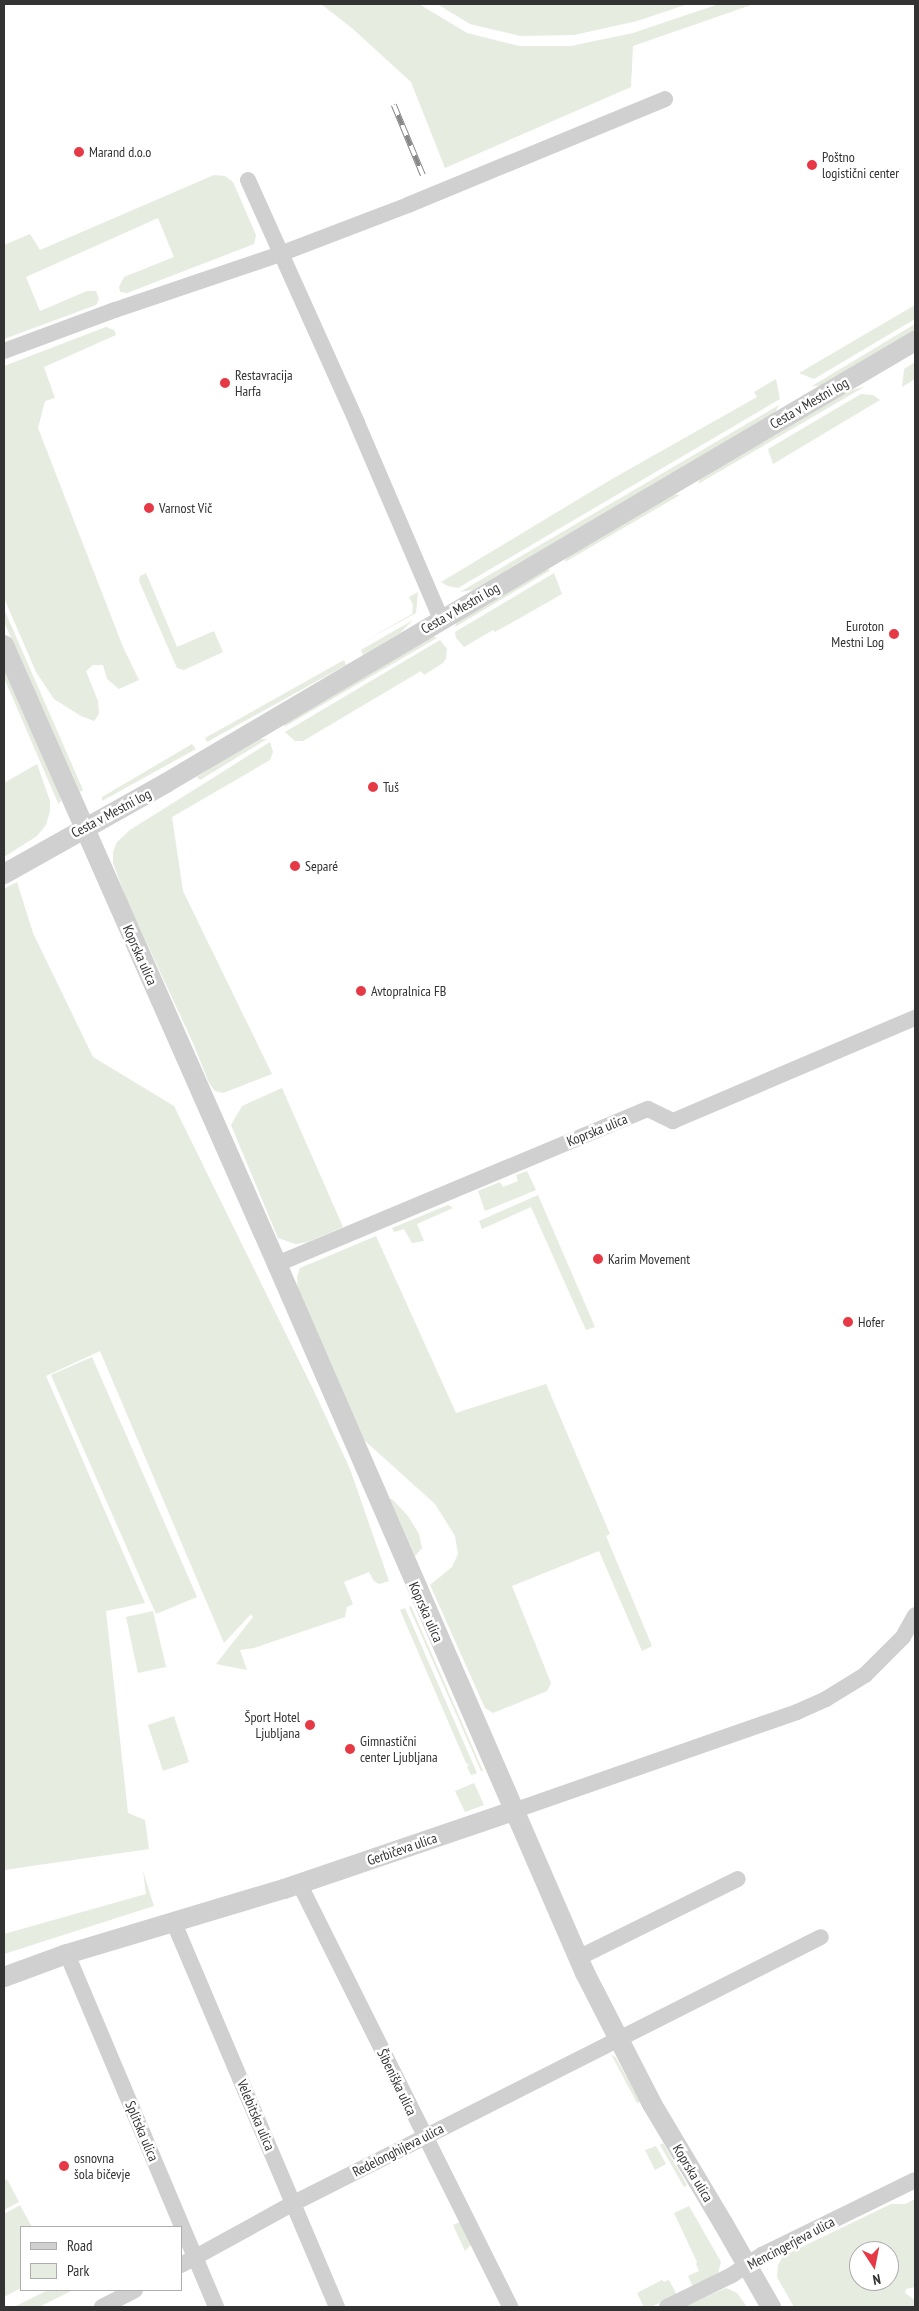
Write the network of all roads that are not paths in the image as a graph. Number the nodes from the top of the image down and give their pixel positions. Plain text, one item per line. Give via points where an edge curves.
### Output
1 (665, 99) dead end
2 (248, 180) dead end
3 (280, 254) junction
4 (915, 341) edge
5 (4, 352) edge
6 (441, 619) junction
7 (4, 645) edge
8 (84, 828) junction
9 (4, 874) edge
10 (915, 1018) edge
11 (277, 1264) junction
12 (915, 1615) edge
13 (513, 1811) junction
14 (738, 1879) dead end
15 (299, 1883) junction
16 (174, 1923) junction
17 (821, 1937) dead end
18 (67, 1954) junction
19 (578, 1958) junction
20 (4, 1977) edge
21 (616, 2038) junction
22 (424, 2136) junction
23 (915, 2180) edge
24 (294, 2203) junction
25 (174, 2226) edge
26 (182, 2246) edge
27 (188, 2261) edge
28 (747, 2266) junction
29 (133, 2291) edge
30 (770, 2306) edge
31 (102, 2307) edge
32 (216, 2307) edge
33 (337, 2307) edge
34 (510, 2307) edge
35 (667, 2307) edge

1 - 3 street
2 - 3 street
3 - 5 street
3 - 6 street
4 - 6 street, Cesta v Mestni log
6 - 8 street, Cesta v Mestni log
7 - 8 street, Koprska ulica
8 - 9 street, Cesta v Mestni log
8 - 11 street, Koprska ulica
10 - 11 street, Koprska ulica via 673,1121 648,1109
11 - 13 street, Koprska ulica
12 - 13 street, Gerbičeva ulica via 903,1637 865,1675 844,1690 797,1712
13 - 15 street, Gerbičeva ulica
13 - 19 street, Koprska ulica
14 - 19 street
15 - 16 street, Gerbičeva ulica
15 - 22 street, Šibeniška ulica
16 - 18 street, Gerbičeva ulica
16 - 24 street, Velebitska ulica
17 - 21 street
18 - 20 street, Gerbičeva ulica
18 - 25 street, Splitska ulica
19 - 21 street, Koprska ulica
21 - 22 street, Redelonghijeva ulica
21 - 28 street, Koprska ulica
22 - 24 street, Redelonghijeva ulica
22 - 34 street, Šibeniška ulica
23 - 28 street, Mencingerjeva ulica via 762,2255
24 - 27 street, Redelonghijeva ulica
24 - 33 street, Velebitska ulica
26 - 27 street, Splitska ulica
27 - 32 street, Splitska ulica
28 - 30 street, Koprska ulica
28 - 35 street, Mencingerjeva ulica
29 - 31 street

